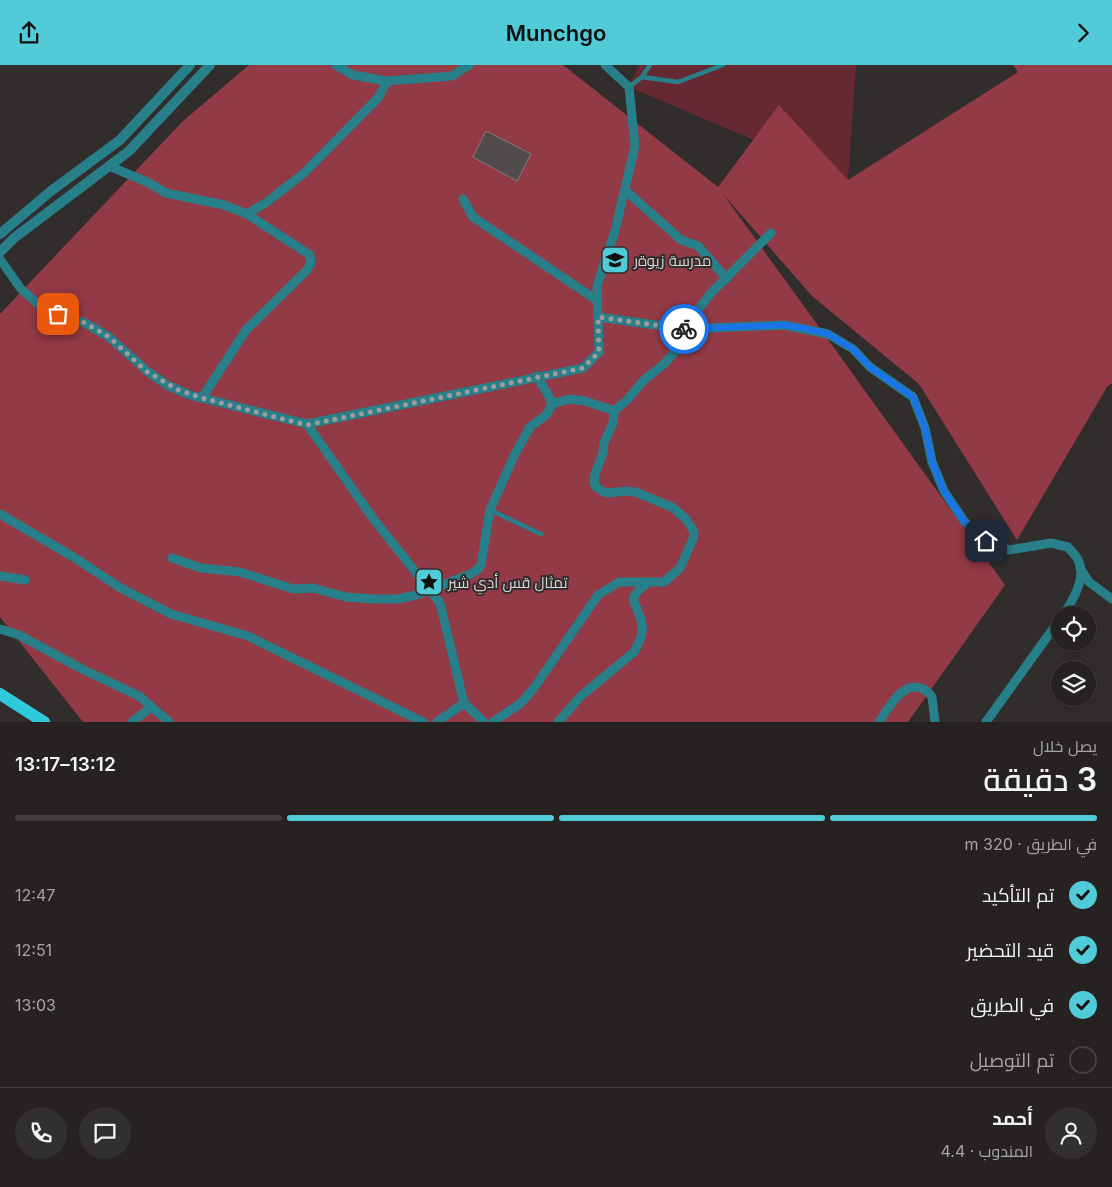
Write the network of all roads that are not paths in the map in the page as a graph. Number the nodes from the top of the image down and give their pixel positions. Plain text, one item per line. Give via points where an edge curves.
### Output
1 (190, 65) edge
2 (210, 65) edge
3 (336, 65) edge
4 (469, 65) edge
5 (605, 65) edge
6 (650, 65) edge
7 (723, 65) edge
8 (642, 77) junction
9 (387, 81) junction
10 (629, 87) junction
11 (109, 166) junction
12 (625, 190) junction
13 (463, 199) dead end
14 (247, 215) junction
15 (0, 233) edge
16 (771, 233) dead end
17 (0, 252) edge
18 (0, 259) edge
19 (727, 279) junction
20 (598, 301) junction
21 (598, 317) junction
22 (684, 329) junction
23 (537, 377) junction
24 (202, 398) junction
25 (552, 403) junction
26 (613, 412) junction
27 (307, 425) junction
28 (490, 510) junction
29 (0, 513) edge
30 (541, 534) dead end
31 (172, 558) dead end
32 (1080, 568) junction
33 (0, 576) edge
34 (25, 580) dead end
35 (648, 582) junction
36 (1088, 589) dead end
37 (430, 591) junction
38 (1076, 592) junction
39 (1112, 599) edge
40 (1069, 606) edge
41 (0, 629) edge
42 (1051, 632) edge
43 (0, 694) edge
44 (464, 703) junction
45 (151, 707) junction
46 (44, 722) edge
47 (132, 722) edge
48 (168, 722) edge
49 (423, 722) edge
50 (437, 722) edge
51 (484, 722) edge
52 (493, 722) edge
53 (558, 722) edge
54 (879, 722) edge
55 (935, 722) edge
56 (986, 722) edge

1 - 15 street via 120,141
2 - 11 street via 138,142
3 - 9 street via 353,75
4 - 9 street via 452,76
5 - 10 street
6 - 8 lane
7 - 8 lane via 678,82
8 - 10 lane
9 - 14 street via 378,98 304,173
10 - 12 street via 635,146
11 - 14 street via 166,193 224,205
11 - 17 street
12 - 19 street via 681,240 698,246
12 - 20 street via 598,286
13 - 20 street via 473,217
14 - 24 street via 310,255 312,263 246,330
16 - 19 street
18 - 24 street via 21,289 38,304 97,329 157,378
19 - 22 street via 710,294
20 - 21 street
21 - 22 street
21 - 23 street via 599,352 583,368
22 - 26 street via 683,338 668,360
22 - 32 street via 784,325 828,334 853,349 870,367 913,397 941,484 964,521 986,541 1009,550 1051,543 1068,547 1079,561
23 - 25 street
23 - 27 street
24 - 27 street
25 - 26 street via 568,399 586,401
25 - 28 street via 550,411 526,433
26 - 35 street via 594,475 596,487 609,493 636,492 672,507 686,519 694,532 680,567 664,582
27 - 37 street via 372,517
28 - 30 lane
28 - 37 street via 478,569
29 - 49 street via 119,587 171,614 248,636
31 - 37 street via 201,568 240,572 293,589 313,588 359,599 398,599
32 - 38 street
32 - 39 street via 1089,582
33 - 34 street
35 - 52 street via 619,582 598,595 534,688 521,703
35 - 53 street via 633,599 643,623 634,652 582,696
36 - 38 street
37 - 44 street via 440,603
38 - 40 street
41 - 45 street via 20,635 139,696
42 - 56 street
43 - 46 main road
44 - 50 street
44 - 51 street
45 - 47 street
45 - 48 street
54 - 55 street via 900,692 913,687 923,689 932,697

